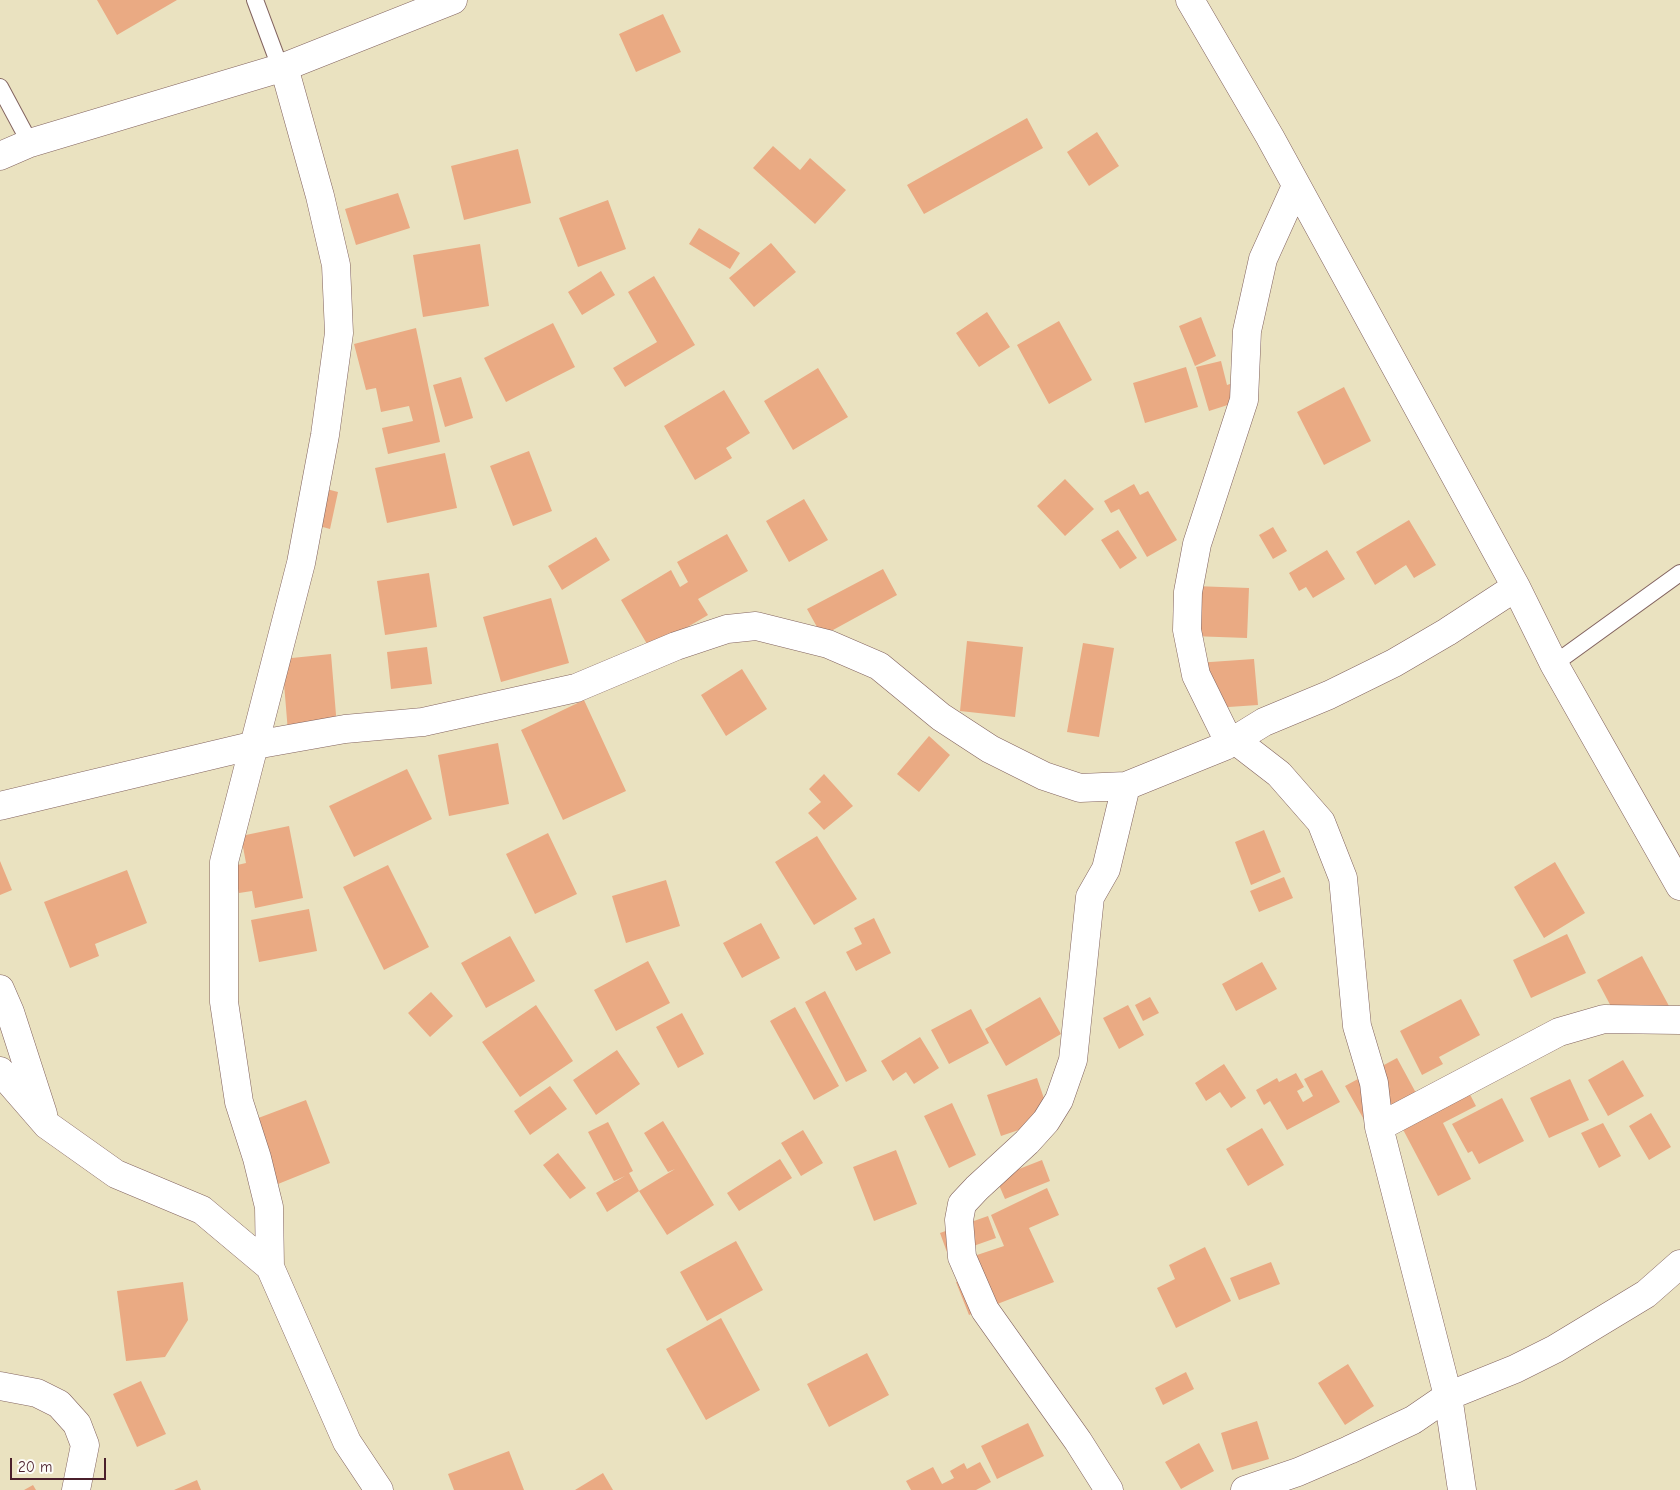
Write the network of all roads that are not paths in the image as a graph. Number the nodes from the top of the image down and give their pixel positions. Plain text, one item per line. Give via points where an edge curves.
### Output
1 (255, 0) edge
2 (453, 0) edge
3 (1190, 0) edge
4 (282, 67) junction
5 (0, 87) edge
6 (30, 143) junction
7 (0, 156) edge
8 (1296, 186) junction
9 (1680, 573) edge
10 (1516, 587) junction
11 (1554, 664) junction
12 (1232, 742) junction
13 (255, 744) junction
14 (1126, 786) junction
15 (0, 806) edge
16 (1680, 886) edge
17 (0, 989) edge
18 (1680, 1020) edge
19 (0, 1071) edge
20 (47, 1125) junction
21 (1378, 1127) junction
22 (1680, 1264) edge
23 (270, 1267) junction
24 (0, 1386) edge
25 (1448, 1396) junction
26 (76, 1490) edge
27 (379, 1490) edge
28 (1108, 1490) edge
29 (1245, 1490) edge
30 (1462, 1490) edge

1 - 4 lane
2 - 4 street
3 - 8 street
4 - 6 street
4 - 13 street via 320,196 336,265 339,333 325,436 301,563
5 - 6 lane
6 - 7 street
8 - 10 street
8 - 12 street via 1263,259 1247,331 1244,400 1197,544 1188,592 1187,630 1196,675
9 - 11 lane
10 - 11 street
10 - 12 street via 1394,663 1264,722
11 - 16 street
12 - 14 street
12 - 21 street via 1279,774 1321,822 1343,878 1357,1026 1374,1083
13 - 14 street via 423,722 576,688 676,646 727,629 756,626 828,644 880,666 941,717 990,749 1044,776 1080,788
13 - 15 street
13 - 23 street via 224,862 224,1002 239,1102 269,1207
14 - 28 street via 1106,869 1090,897 1073,1060 1059,1100 1027,1142 962,1204 959,1220 962,1257 985,1310 1078,1441
17 - 20 street
18 - 21 street via 1604,1019 1559,1032
19 - 20 street
20 - 23 street via 116,1174 202,1210
21 - 25 street
22 - 25 street via 1646,1294 1554,1349
23 - 27 street via 347,1442
24 - 26 street via 37,1393 59,1404 77,1424 84,1444
25 - 29 street via 1413,1420 1298,1472
25 - 30 street

